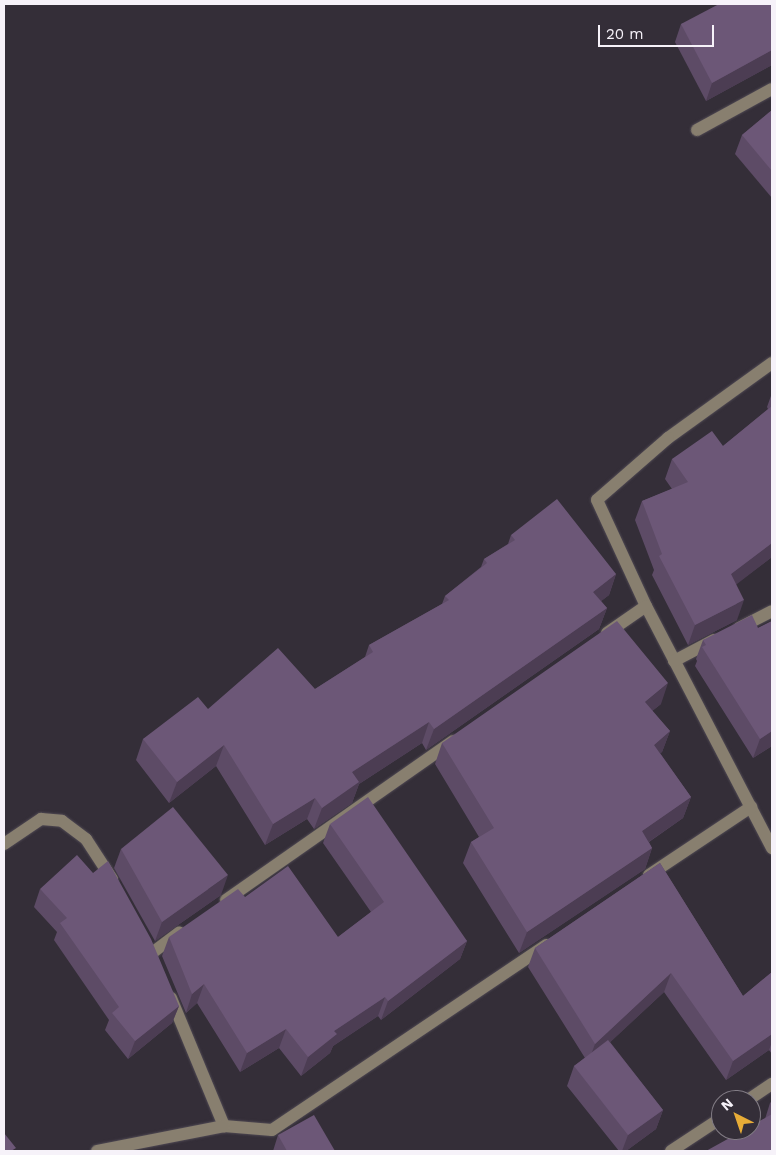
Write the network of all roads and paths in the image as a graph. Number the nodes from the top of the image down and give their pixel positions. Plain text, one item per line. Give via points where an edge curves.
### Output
1 (772, 89) edge
2 (697, 130) dead end
3 (772, 363) edge
4 (646, 606) junction
5 (772, 611) edge
6 (597, 640) edge
7 (674, 661) junction
8 (468, 731) edge
9 (750, 807) junction
10 (4, 844) edge
11 (772, 848) edge
12 (635, 885) edge
13 (117, 889) edge
14 (217, 907) edge
15 (192, 924) edge
16 (561, 935) edge
17 (152, 953) edge
18 (167, 989) edge
19 (772, 1084) edge
20 (761, 1091) edge
21 (711, 1125) edge
22 (224, 1126) junction
23 (97, 1151) edge
24 (671, 1151) edge

1 - 2 street
3 - 4 street via 668,438 597,500
4 - 6 street
4 - 7 street
5 - 7 street
7 - 9 street
8 - 14 street
9 - 11 street
9 - 12 street
10 - 13 street via 41,819 62,821 86,839
15 - 17 street
16 - 22 street via 272,1130
18 - 22 street
19 - 20 street
21 - 24 street
22 - 23 street

